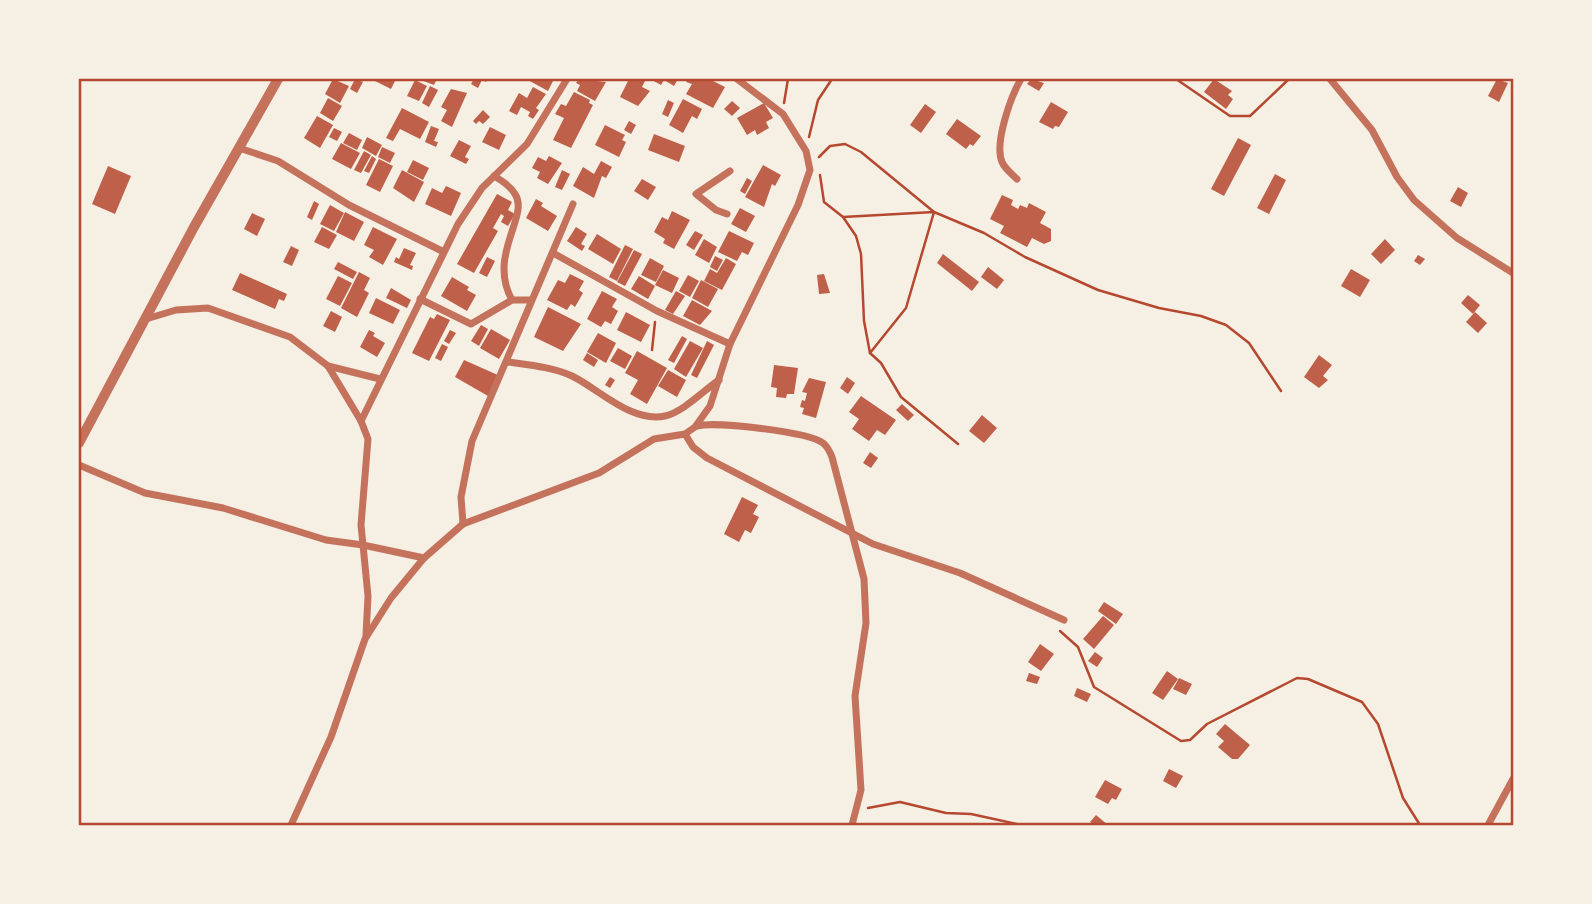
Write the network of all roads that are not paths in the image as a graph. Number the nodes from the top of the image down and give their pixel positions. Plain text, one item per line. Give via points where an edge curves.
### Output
1 (278, 79) edge
2 (567, 79) edge
3 (737, 79) edge
4 (1021, 79) edge
5 (1330, 79) edge
6 (239, 148) junction
7 (730, 171) dead end
8 (494, 176) junction
9 (1017, 180) dead end
10 (573, 204) dead end
11 (727, 214) dead end
12 (442, 251) junction
13 (553, 253) junction
14 (1513, 273) edge
15 (420, 299) junction
16 (512, 300) junction
17 (530, 300) junction
18 (144, 320) junction
19 (730, 344) junction
20 (508, 362) junction
21 (328, 366) junction
22 (380, 379) junction
23 (719, 380) junction
24 (361, 421) junction
25 (695, 427) junction
26 (685, 434) junction
27 (79, 443) edge
28 (79, 465) edge
29 (463, 524) junction
30 (850, 532) junction
31 (363, 545) junction
32 (424, 558) junction
33 (1064, 620) dead end
34 (365, 639) junction
35 (1513, 779) edge
36 (291, 825) edge
37 (852, 825) edge
38 (1488, 825) edge

1 - 6 street
2 - 8 street via 527,144
3 - 19 street via 783,114 809,162 798,205
4 - 9 street via 1011,100 1000,153 1002,164
5 - 14 street via 1367,123 1414,200 1457,238
6 - 12 street via 278,161 349,205
6 - 18 street
7 - 11 street via 696,194
8 - 12 street
8 - 16 street via 516,195 518,205 503,258 503,284
10 - 13 street
12 - 15 street
13 - 17 street
13 - 19 street via 657,311
15 - 16 street via 471,324
15 - 22 street
16 - 17 street
17 - 20 street
18 - 21 street via 176,310 208,308 290,337
18 - 27 street
19 - 23 street
20 - 23 street via 571,376 624,407 656,417 670,414
20 - 29 street via 470,450 461,497
21 - 22 street
21 - 24 street
22 - 24 street
23 - 25 street via 710,406
24 - 31 street via 368,439
25 - 26 street
25 - 30 street via 737,426 822,443 832,457
26 - 29 street via 654,439 599,473
26 - 30 street via 707,458
28 - 31 street via 145,493 223,508 326,540
29 - 32 street
30 - 33 street via 891,552 976,580
30 - 37 street via 863,570 866,623 855,696 861,790
31 - 32 street
31 - 34 street via 368,596
32 - 34 street
34 - 36 street via 331,737
35 - 38 street

